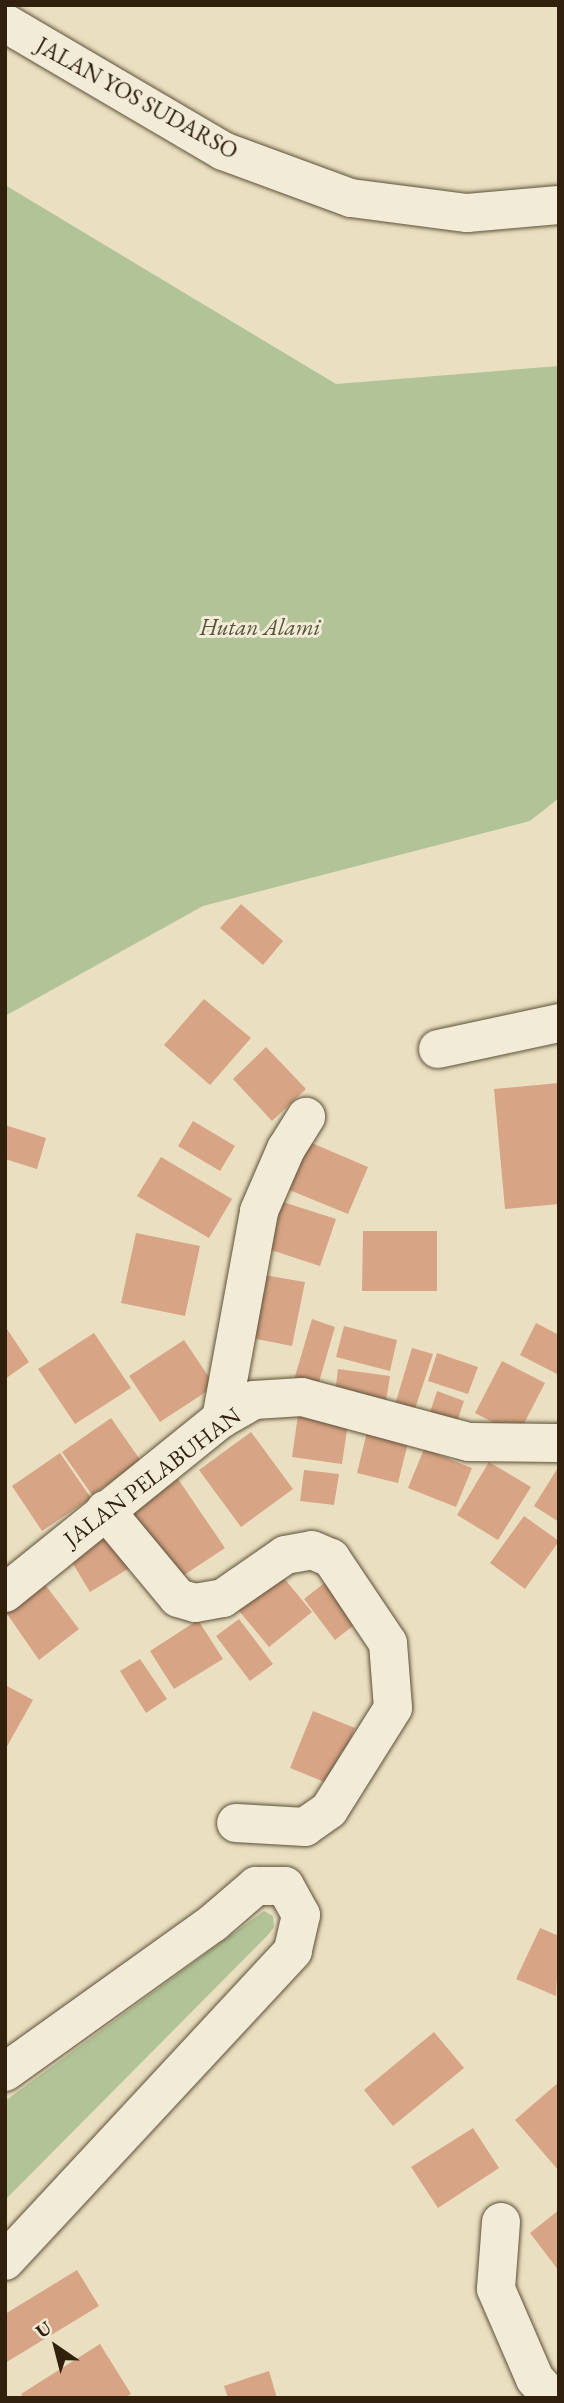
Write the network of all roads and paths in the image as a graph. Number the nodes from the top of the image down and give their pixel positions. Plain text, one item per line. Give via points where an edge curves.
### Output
1 (5, 23) edge
2 (559, 205) edge
3 (559, 1023) edge
4 (438, 1049) dead end
5 (306, 1117) dead end
6 (221, 1419) junction
7 (559, 1443) edge
8 (105, 1510) junction
9 (5, 1593) edge
10 (236, 1823) dead end
11 (5, 2072) edge
12 (501, 2222) dead end
13 (5, 2261) edge
14 (552, 2398) edge

1 - 2 street, JALAN YOS SUDARSO via 223,151 351,198 467,213
3 - 4 street
5 - 6 street via 286,1149 259,1211
6 - 7 street, JALAN PELABUHAN via 254,1400 302,1398 469,1441
6 - 8 street, JALAN PELABUHAN
8 - 9 street, JALAN PELABUHAN
8 - 10 street via 178,1598 195,1603 223,1598 285,1555 312,1550 331,1558 388,1643 393,1708 329,1810 305,1827
11 - 13 street via 213,1923 256,1886 285,1886 301,1915 293,1951
12 - 14 street via 496,2289 535,2379

